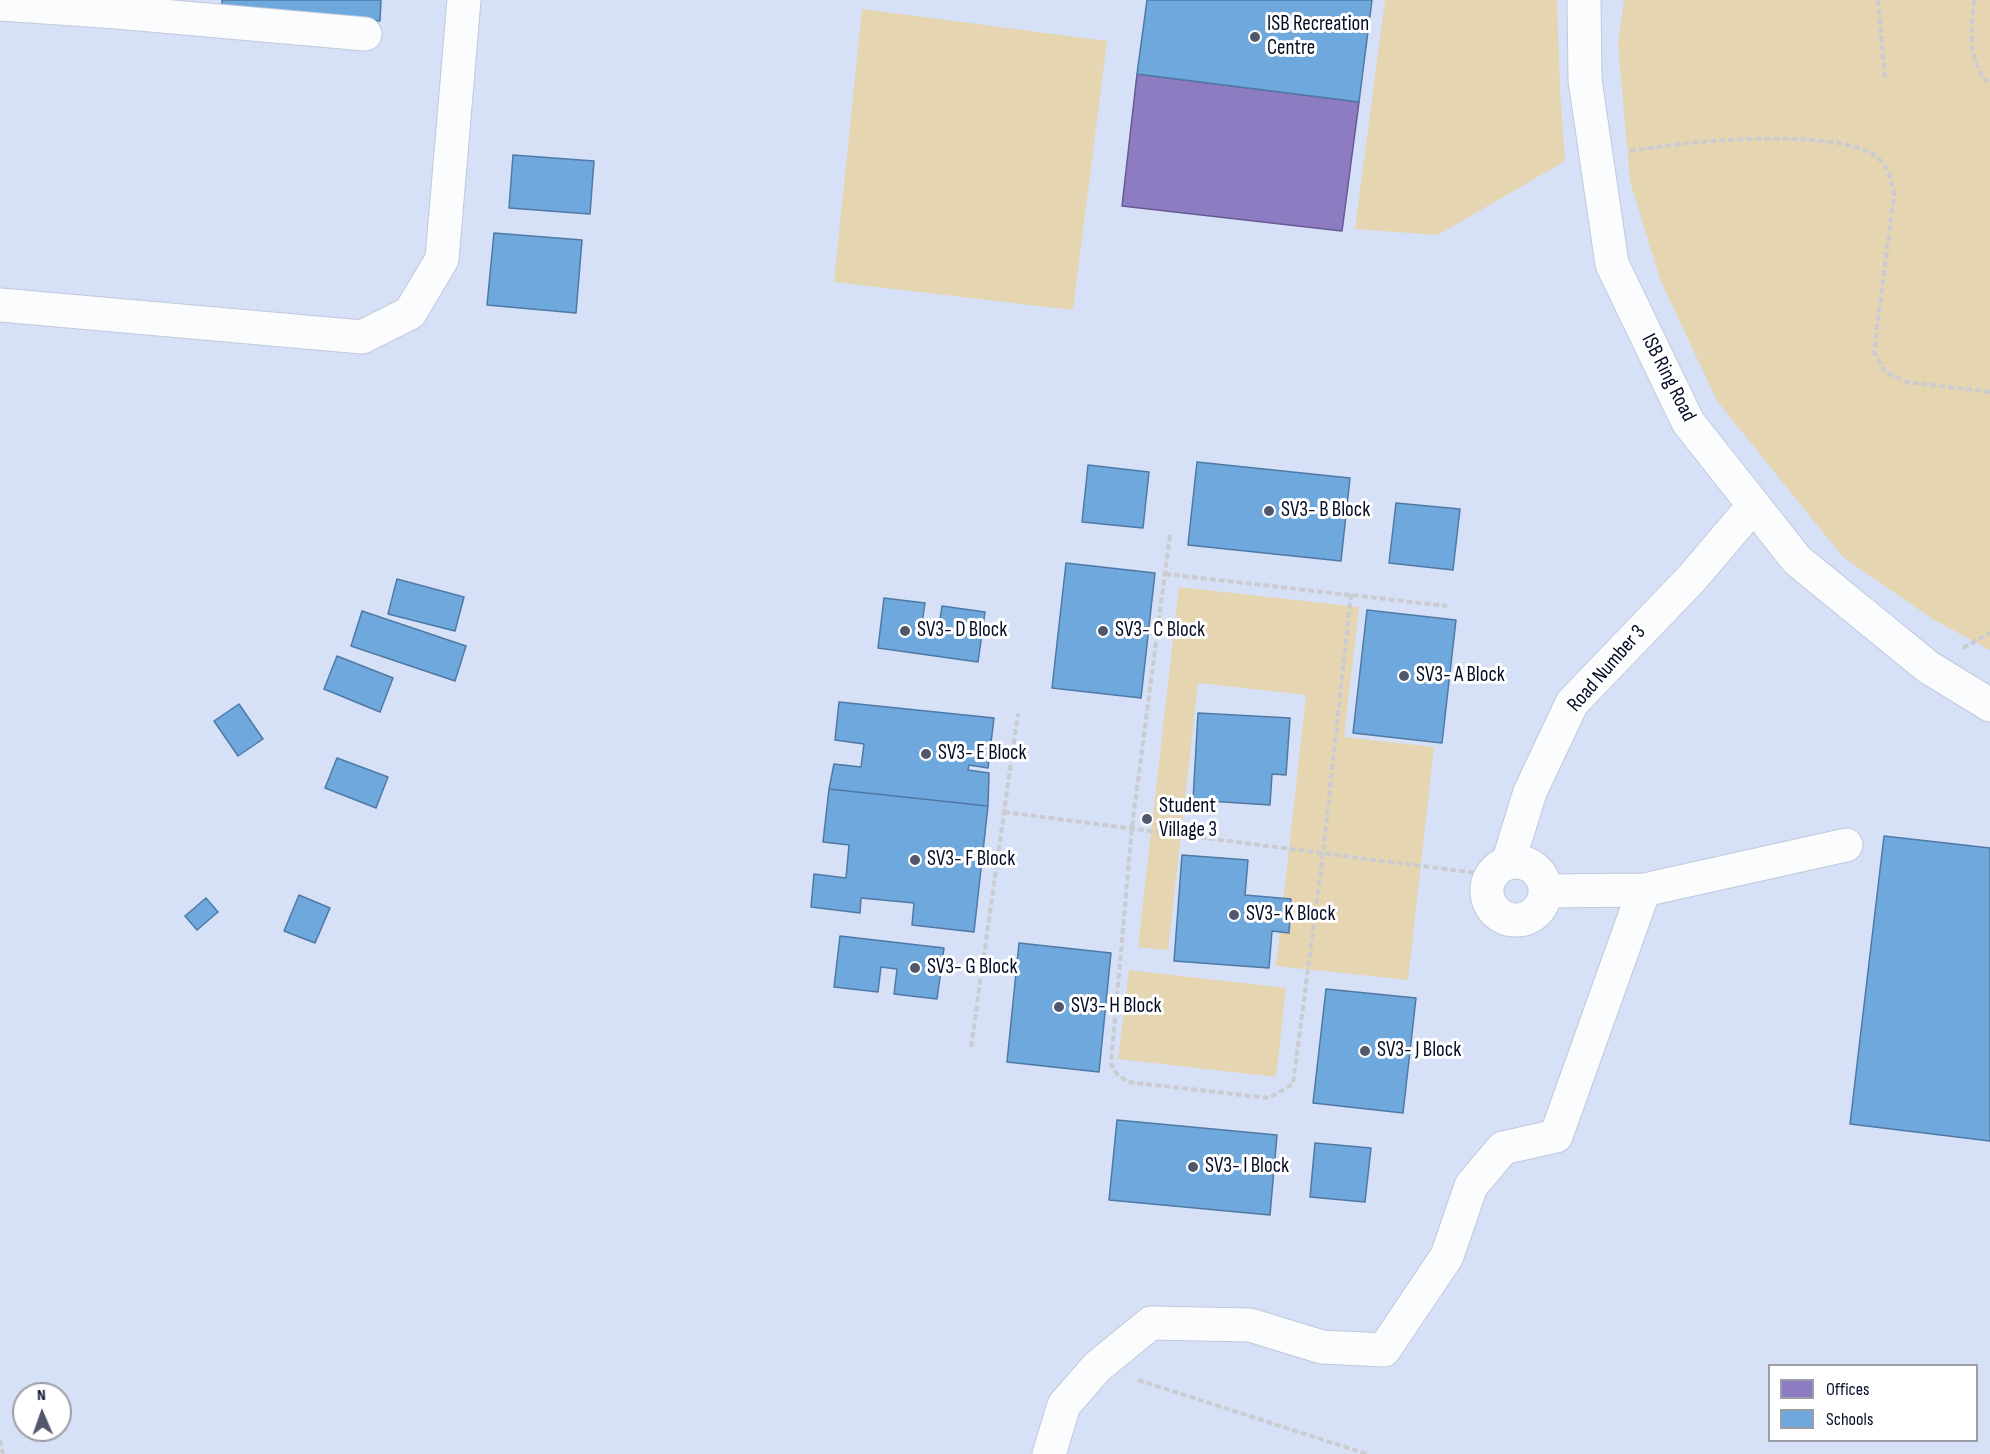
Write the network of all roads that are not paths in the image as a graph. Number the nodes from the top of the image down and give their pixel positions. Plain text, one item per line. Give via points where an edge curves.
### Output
1 (464, 0) edge
2 (1584, 0) edge
3 (0, 4) edge
4 (118, 6) edge
5 (366, 34) dead end
6 (0, 305) edge
7 (1754, 506) junction
8 (1990, 705) edge
9 (1846, 845) dead end
10 (1500, 869) junction
11 (1644, 890) junction
12 (1546, 891) junction
13 (1049, 1454) edge

1 - 6 lane via 442,259 410,313 362,338
2 - 7 lane, ISB Ring Road via 1585,80 1612,264 1688,422
3 - 4 lane
4 - 5 lane
7 - 8 lane, ISB Ring Road via 1797,560 1928,667
7 - 10 lane, Road Number 3 via 1692,578 1572,703 1530,792
9 - 11 lane
10 - 12 lane via 1519,862 1530,865 1538,872
10 - 12 lane via 1487,885 1492,908 1502,916 1525,919 1536,913
11 - 12 lane
11 - 13 lane via 1556,1136 1503,1149 1472,1186 1447,1256 1384,1350 1322,1347 1250,1325 1151,1323 1097,1367 1064,1405

